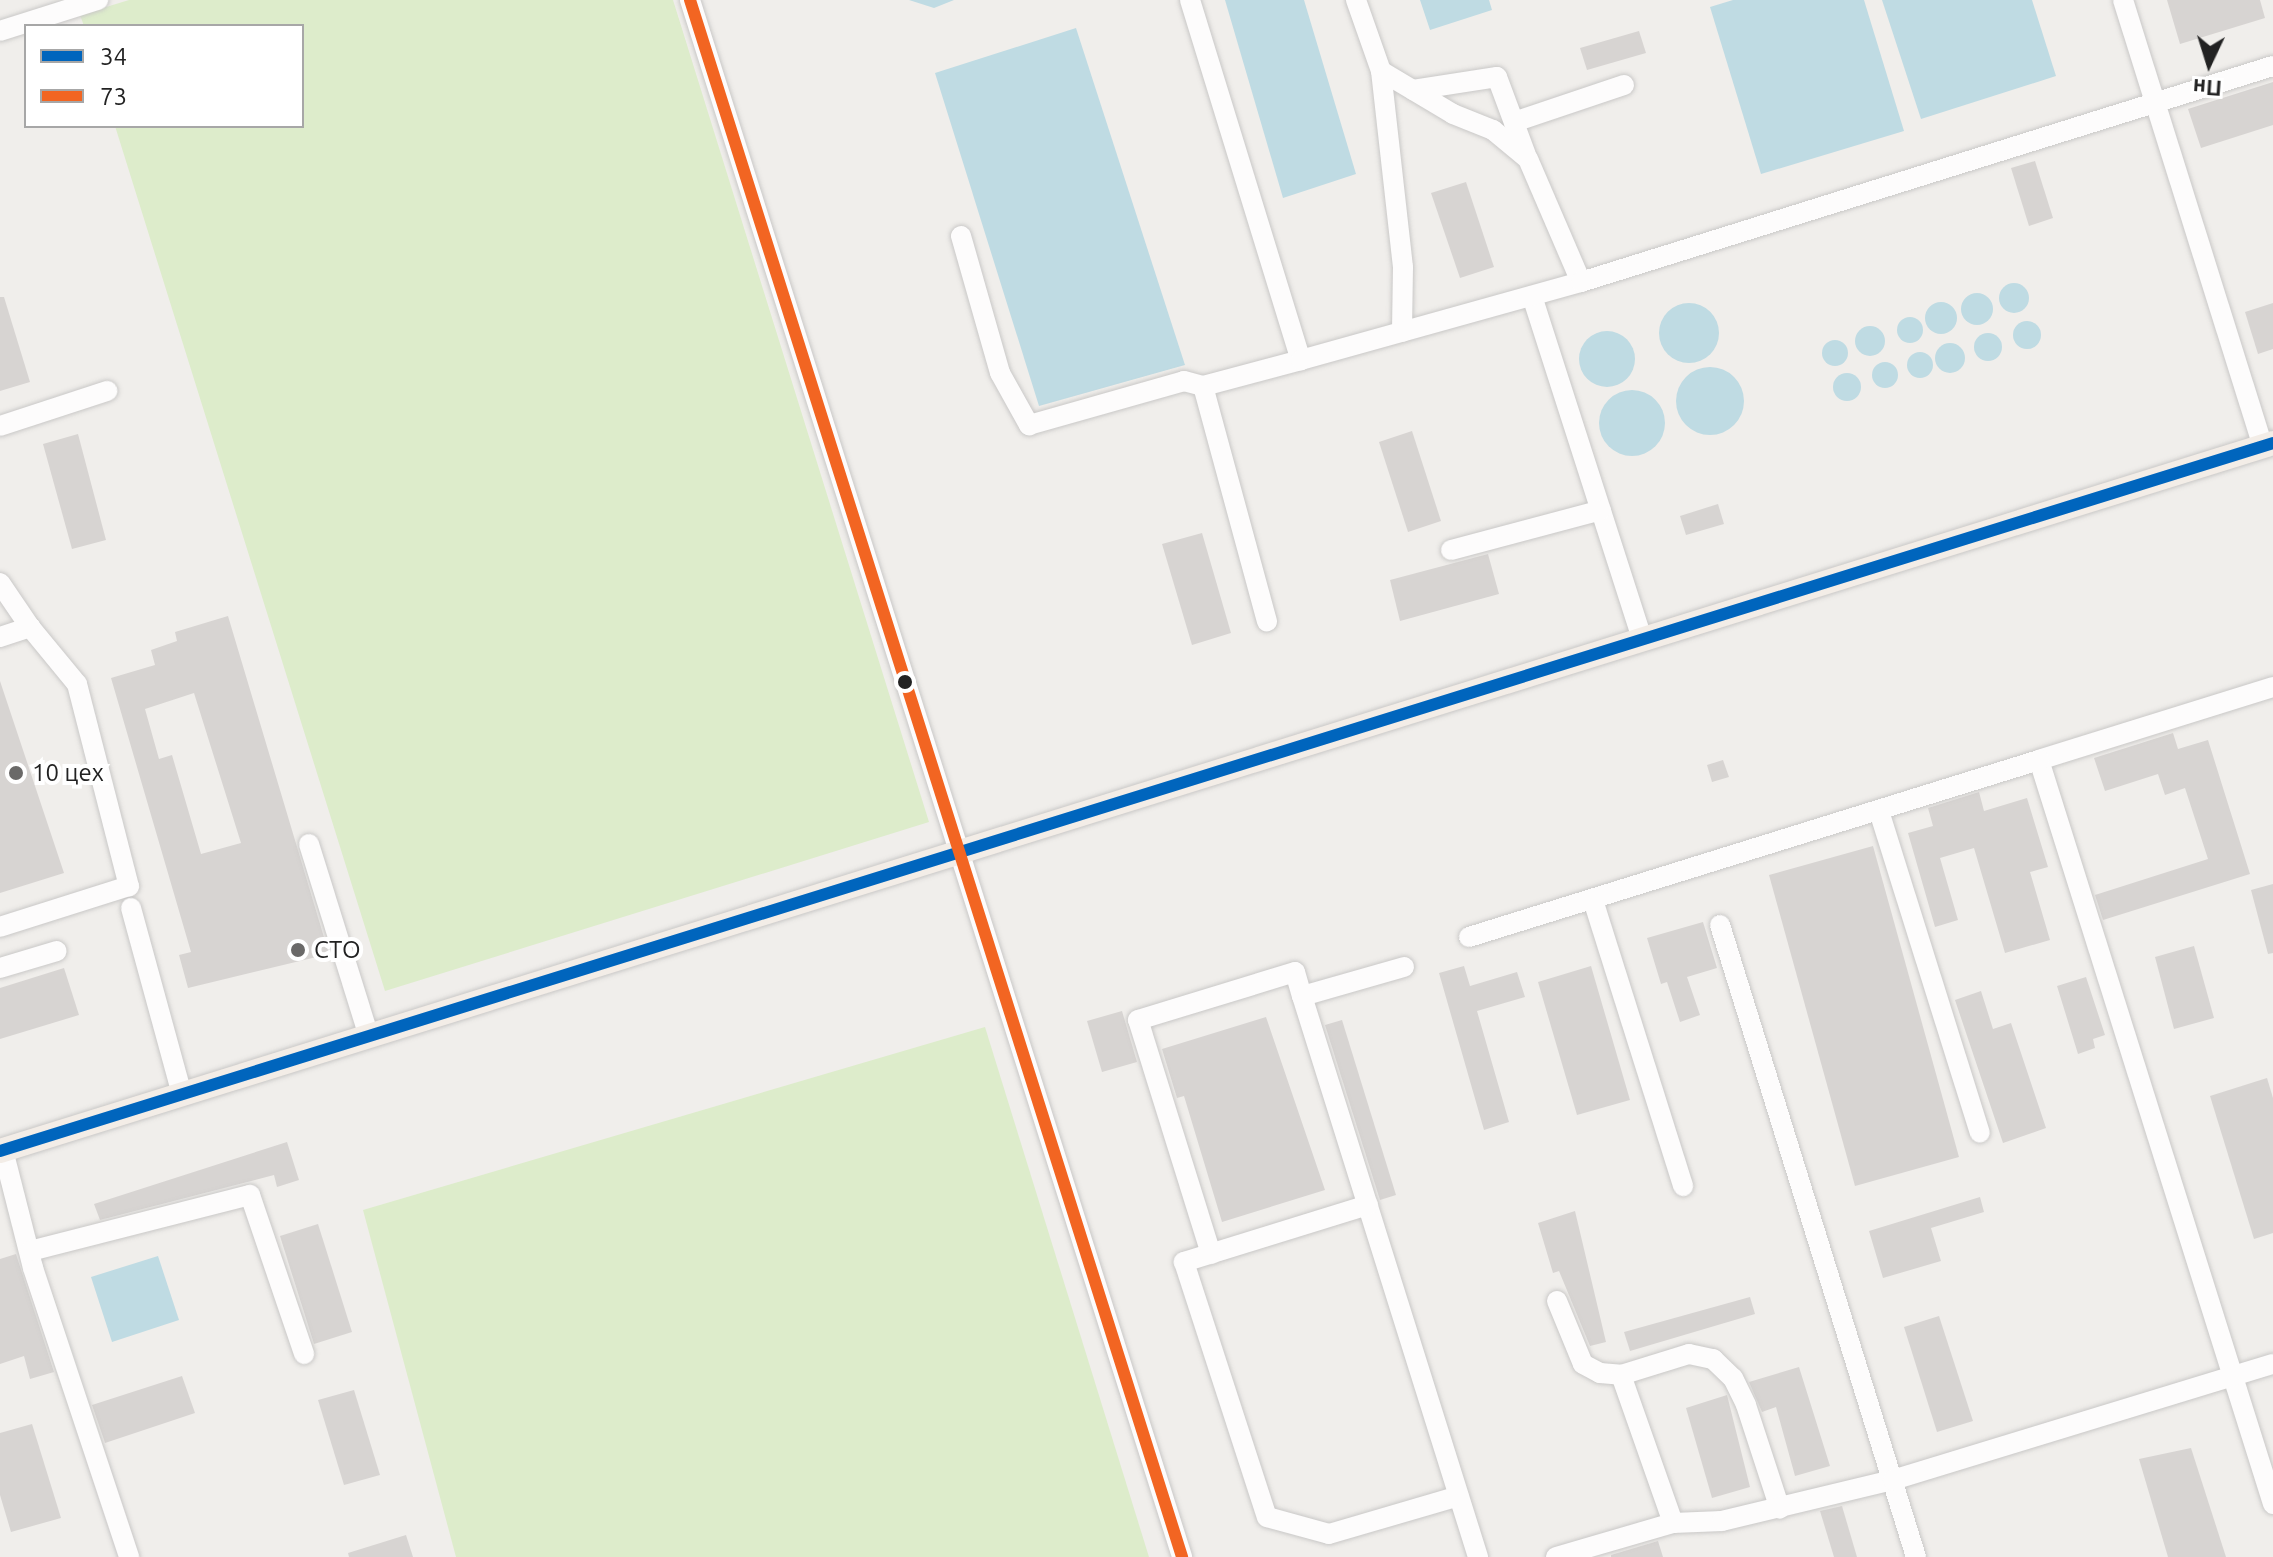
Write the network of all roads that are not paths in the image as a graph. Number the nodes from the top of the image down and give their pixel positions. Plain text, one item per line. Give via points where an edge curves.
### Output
1 (98, 0) edge
2 (690, 0) edge
3 (1190, 0) edge
4 (1356, 0) edge
5 (2123, 0) edge
6 (0, 31) edge
7 (2273, 66) edge
8 (1381, 71) junction
9 (1624, 85) dead end
10 (1413, 90) junction
11 (2155, 103) junction
12 (1514, 122) junction
13 (1528, 159) junction
14 (961, 236) dead end
15 (1581, 282) junction
16 (1532, 296) junction
17 (1402, 332) junction
18 (1301, 360) junction
19 (1203, 386) junction
20 (107, 391) dead end
21 (0, 426) edge
22 (2268, 445) edge
23 (1601, 510) junction
24 (1451, 550) dead end
25 (0, 583) edge
26 (1267, 621) dead end
27 (30, 627) junction
28 (0, 637) edge
29 (1643, 641) junction
30 (2273, 687) edge
31 (2039, 760) junction
32 (1879, 811) junction
33 (309, 844) dead end
34 (963, 853) junction
35 (1593, 900) junction
36 (131, 908) dead end
37 (1720, 925) dead end
38 (0, 927) edge
39 (1469, 937) dead end
40 (57, 951) dead end
41 (1404, 967) dead end
42 (0, 968) edge
43 (1302, 996) junction
44 (369, 1037) junction
45 (182, 1095) junction
46 (1980, 1133) dead end
47 (1, 1151) edge
48 (1683, 1186) dead end
49 (1368, 1205) junction
50 (30, 1251) junction
51 (1211, 1254) junction
52 (1557, 1301) dead end
53 (304, 1354) dead end
54 (2273, 1364) edge
55 (1621, 1375) junction
56 (2233, 1377) junction
57 (1893, 1480) junction
58 (1459, 1496) junction
59 (2273, 1504) edge
60 (1780, 1509) junction
61 (1673, 1523) junction
62 (129, 1557) edge
63 (1182, 1557) edge
64 (1478, 1557) edge
65 (1556, 1557) edge
66 (1916, 1557) edge

1 - 6 street
2 - 34 street
3 - 18 street
4 - 8 street
5 - 11 street
7 - 11 street
8 - 10 street
8 - 17 street via 1403,267
9 - 12 street
10 - 12 street via 1497,77
10 - 13 street via 1493,130
11 - 15 street
11 - 22 street
12 - 13 street
13 - 15 street
14 - 19 street via 1000,373 1029,425 1184,381
15 - 16 street
16 - 17 street
16 - 23 street
17 - 18 street
18 - 19 street
19 - 26 street
20 - 21 street
22 - 29 main road
23 - 24 street
23 - 29 street
25 - 27 street
27 - 28 street
27 - 38 street via 77,684 129,886
29 - 34 main road
30 - 31 street
31 - 32 street
31 - 56 street
32 - 35 street
32 - 46 street
33 - 44 street
34 - 44 main road
34 - 63 street
35 - 39 street
35 - 48 street
36 - 45 street
37 - 57 street
40 - 42 street
41 - 43 street
43 - 49 street
43 - 51 street via 1295,972 1138,1020
44 - 45 main road
45 - 47 main road
47 - 50 street
49 - 51 street
49 - 58 street
50 - 53 street via 250,1195
50 - 62 street
51 - 58 street via 1184,1262 1267,1517 1329,1534
52 - 55 street via 1583,1364
54 - 56 street
55 - 60 street via 1689,1354 1713,1359 1733,1378 1746,1405
55 - 61 street
56 - 57 street
56 - 59 street
57 - 60 street
57 - 66 street
58 - 64 street
60 - 61 street via 1722,1521
61 - 65 street

